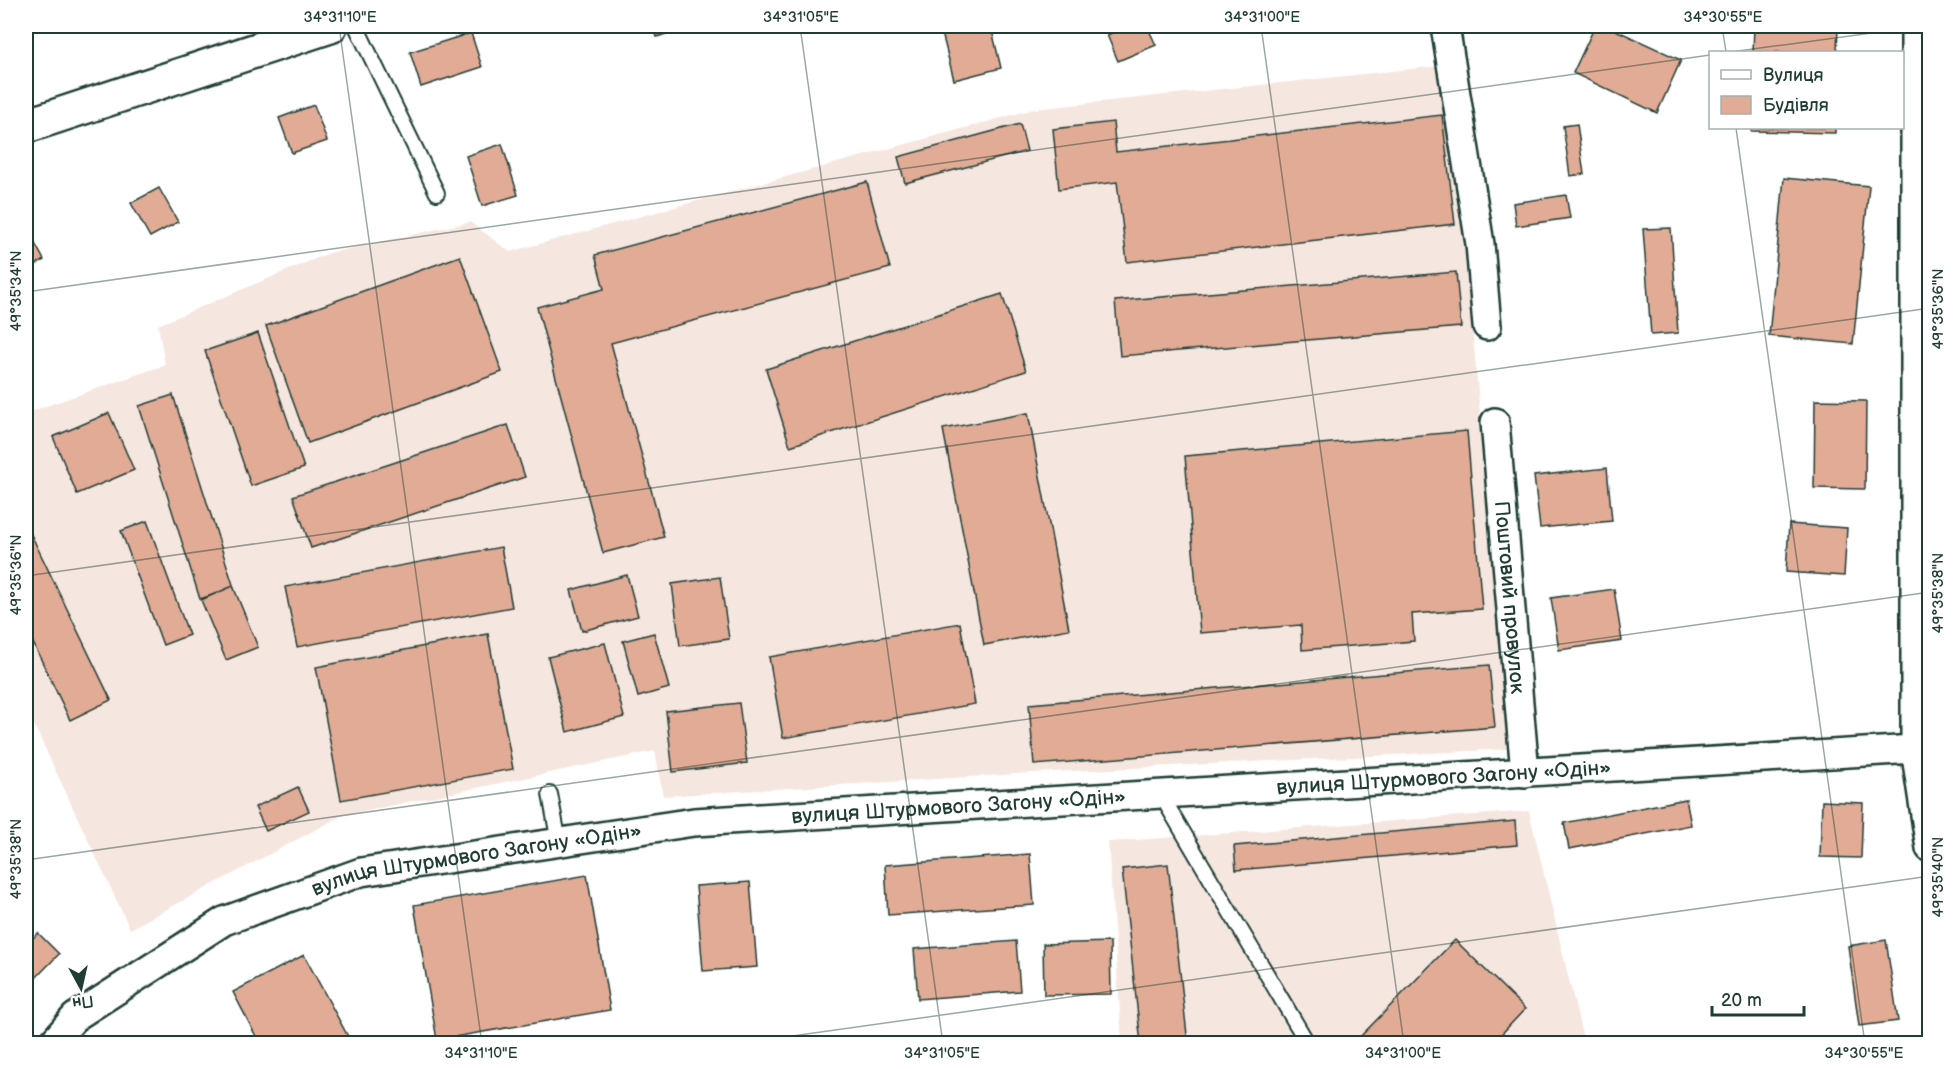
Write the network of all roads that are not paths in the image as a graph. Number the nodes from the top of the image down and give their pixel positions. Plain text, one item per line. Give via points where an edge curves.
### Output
1 (330, 26) edge
2 (356, 26) edge
3 (1445, 26) edge
4 (1915, 26) edge
5 (1922, 78) edge
6 (26, 126) edge
7 (437, 193) dead end
8 (1922, 250) edge
9 (1487, 326) dead end
10 (1495, 422) dead end
11 (1922, 697) edge
12 (1915, 750) junction
13 (1525, 773) junction
14 (550, 794) dead end
15 (1161, 795) junction
16 (559, 843) junction
17 (1929, 848) edge
18 (52, 1044) edge
19 (1308, 1044) edge

1 - 6 main road
2 - 7 lane
3 - 9 street via 1480,244
4 - 5 street
5 - 8 street
8 - 11 street
10 - 13 street, Поштовий провулок
11 - 12 street
12 - 13 street, вулиця Штурмового Загону «Одін»
12 - 17 street
13 - 15 street, вулиця Штурмового Загону «Одін»
14 - 16 lane
15 - 16 street, вулиця Штурмового Загону «Одін» via 694,822
15 - 19 lane
16 - 18 street, вулиця Штурмового Загону «Одін» via 361,872 224,921 75,1017

